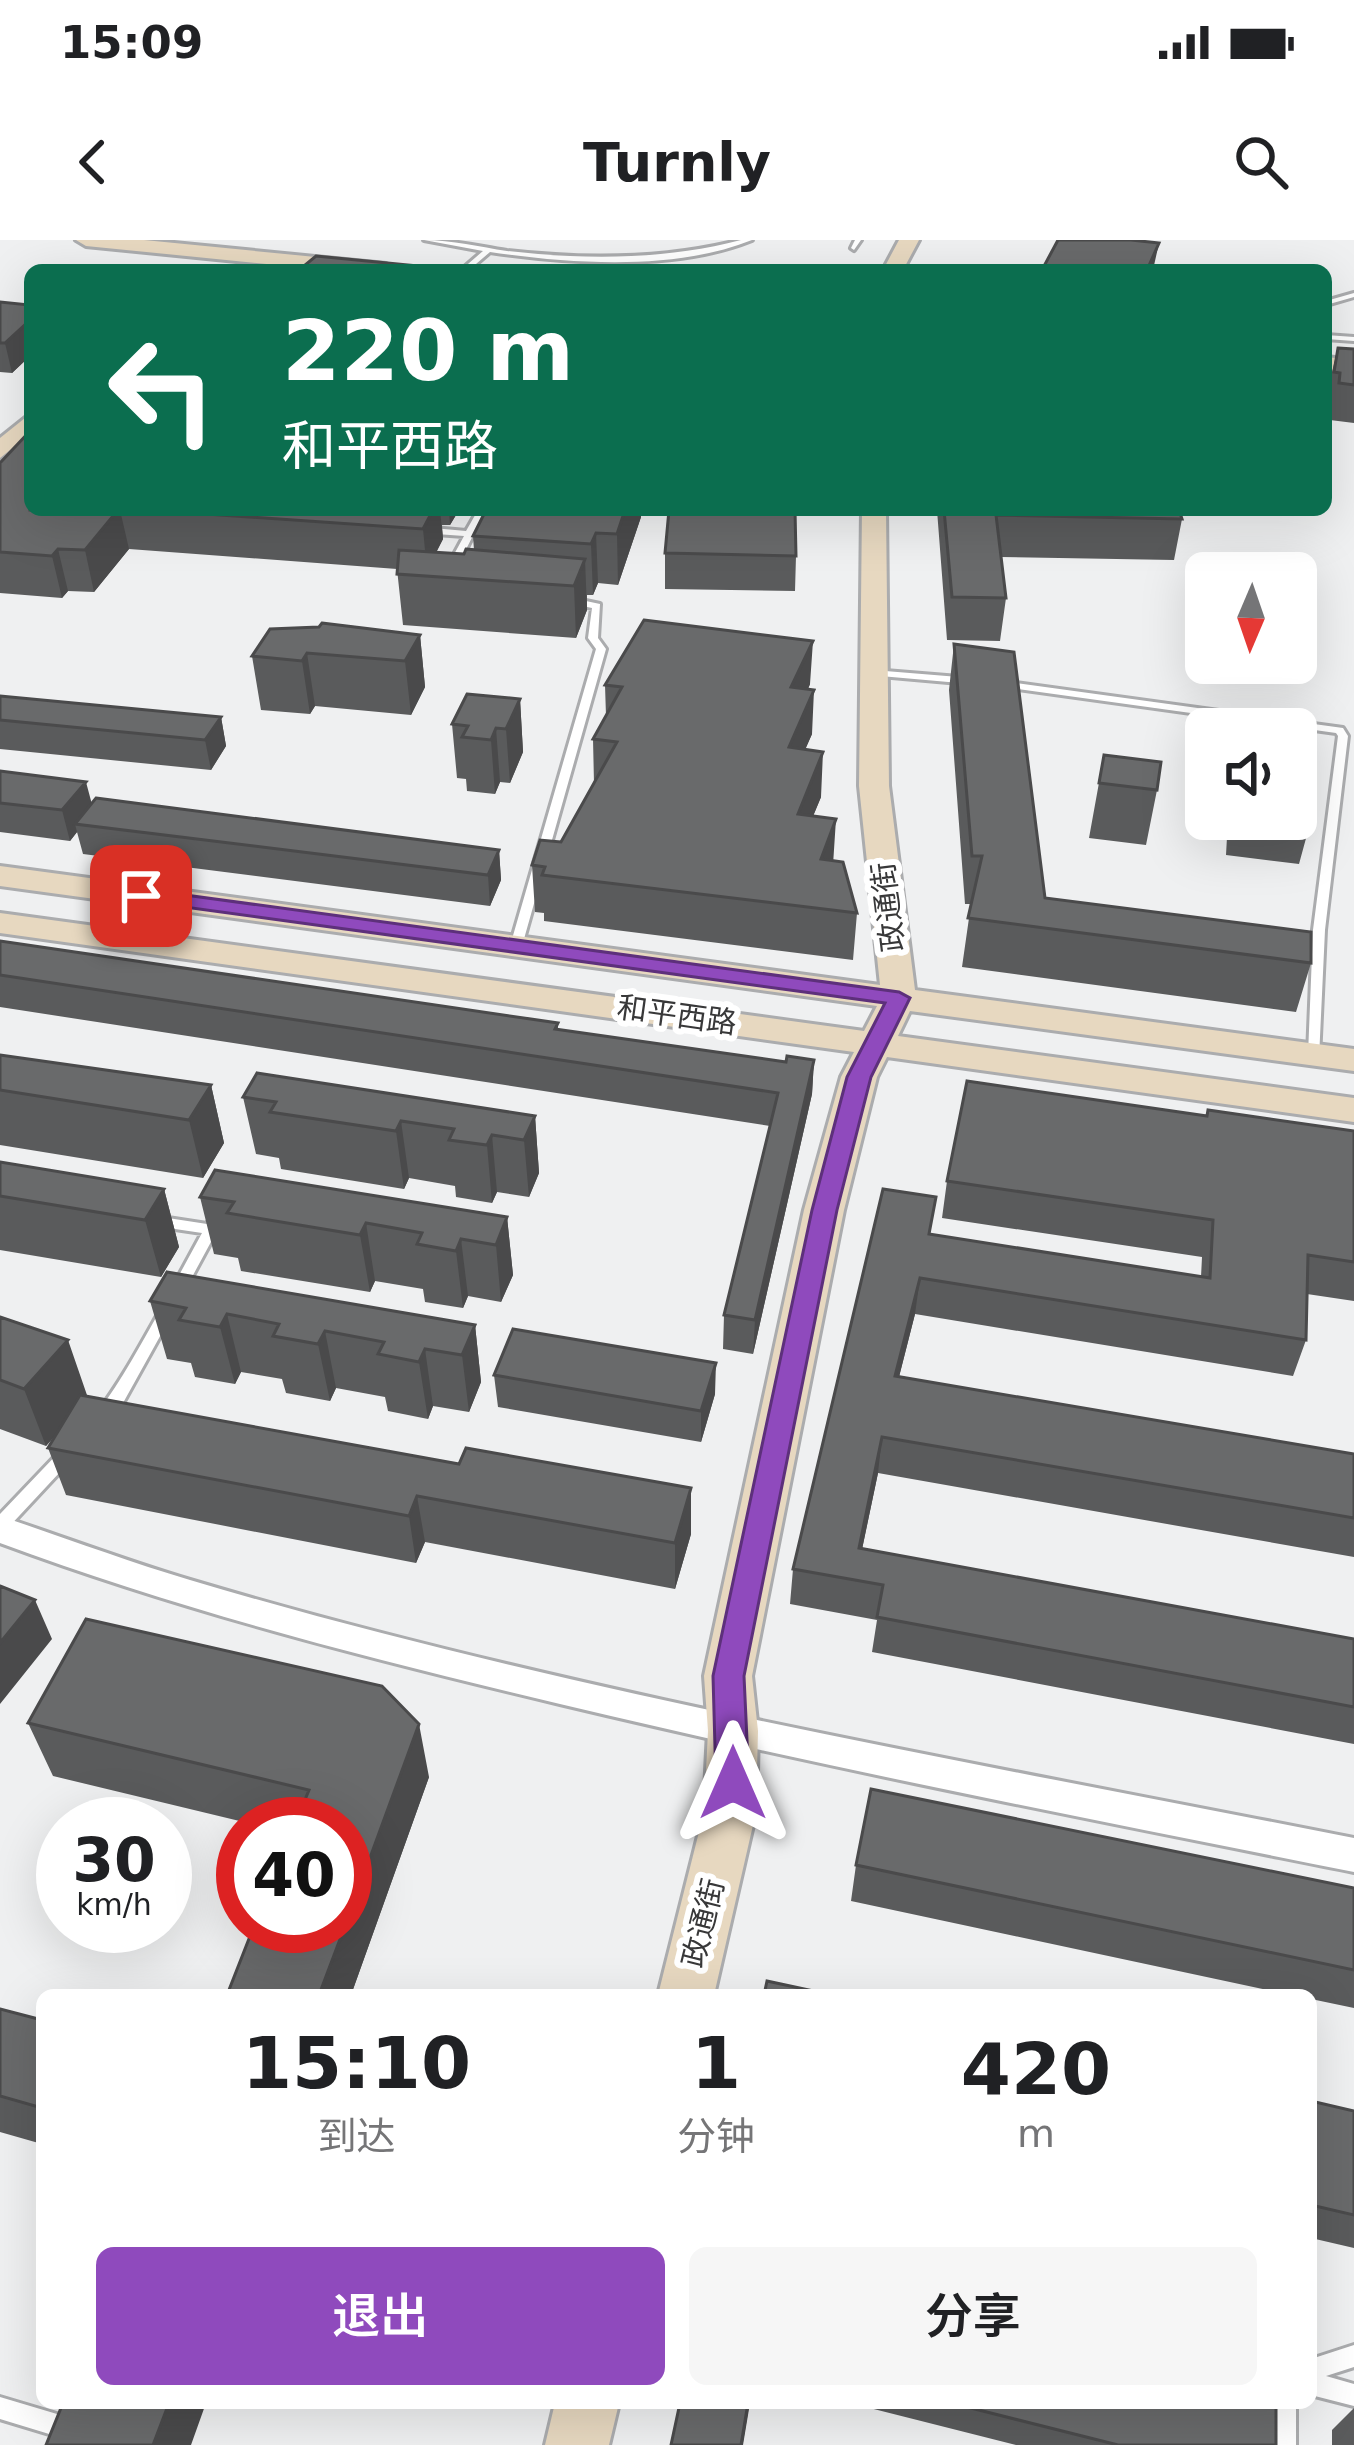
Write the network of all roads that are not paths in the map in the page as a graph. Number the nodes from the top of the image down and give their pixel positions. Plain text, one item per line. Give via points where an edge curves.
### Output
1 (86, 240) edge
2 (427, 240) edge
3 (748, 240) edge
4 (196, 250) edge
5 (490, 250) junction
6 (294, 264) edge
7 (472, 264) edge
8 (24, 408) edge
9 (24, 428) edge
10 (0, 431) edge
11 (0, 451) edge
12 (479, 516) edge
13 (874, 516) edge
14 (403, 529) edge
15 (470, 534) junction
16 (440, 591) edge
17 (548, 599) edge
18 (874, 673) junction
19 (0, 876) edge
20 (0, 922) edge
21 (515, 946) junction
22 (899, 998) junction
23 (876, 1043) junction
24 (1314, 1055) junction
25 (1354, 1060) edge
26 (1354, 1110) edge
27 (230, 1195) edge
28 (141, 1219) edge
29 (211, 1229) junction
30 (88, 1430) edge
31 (74, 1446) edge
32 (0, 1527) edge
33 (733, 1731) junction
34 (1354, 1855) edge
35 (687, 1989) edge
36 (1354, 2356) edge
37 (1317, 2368) edge
38 (1317, 2386) edge
39 (1354, 2395) edge
40 (0, 2408) edge
41 (586, 2409) edge
42 (1285, 2409) edge
43 (59, 2425) edge
44 (577, 2445) edge
45 (1285, 2445) edge

1 - 4 main road
2 - 5 lane
3 - 5 lane via 622,256
4 - 6 main road
5 - 7 lane
8 - 10 main road
9 - 11 main road
12 - 15 lane
13 - 18 main road, 政通街
14 - 15 lane
15 - 16 lane
17 - 21 lane via 597,606 592,638 601,649
18 - 22 main road, 政通街 via 874,786
18 - 24 lane via 1339,730
19 - 21 main road, 和平西路
20 - 23 main road, 和平西路
21 - 22 main road, 和平西路
22 - 23 main road, 政通街
22 - 24 main road, 和平西路
23 - 26 main road, 和平西路
23 - 33 main road, 政通街 via 859,1077 824,1210 728,1676
24 - 25 main road, 和平西路
27 - 29 lane
28 - 29 lane
29 - 30 lane via 118,1399
31 - 32 lane
32 - 33 street via 214,1604
33 - 34 street
33 - 35 main road, 政通街 via 730,1812
36 - 37 lane
38 - 39 lane
40 - 43 lane
41 - 44 main road
42 - 45 lane

